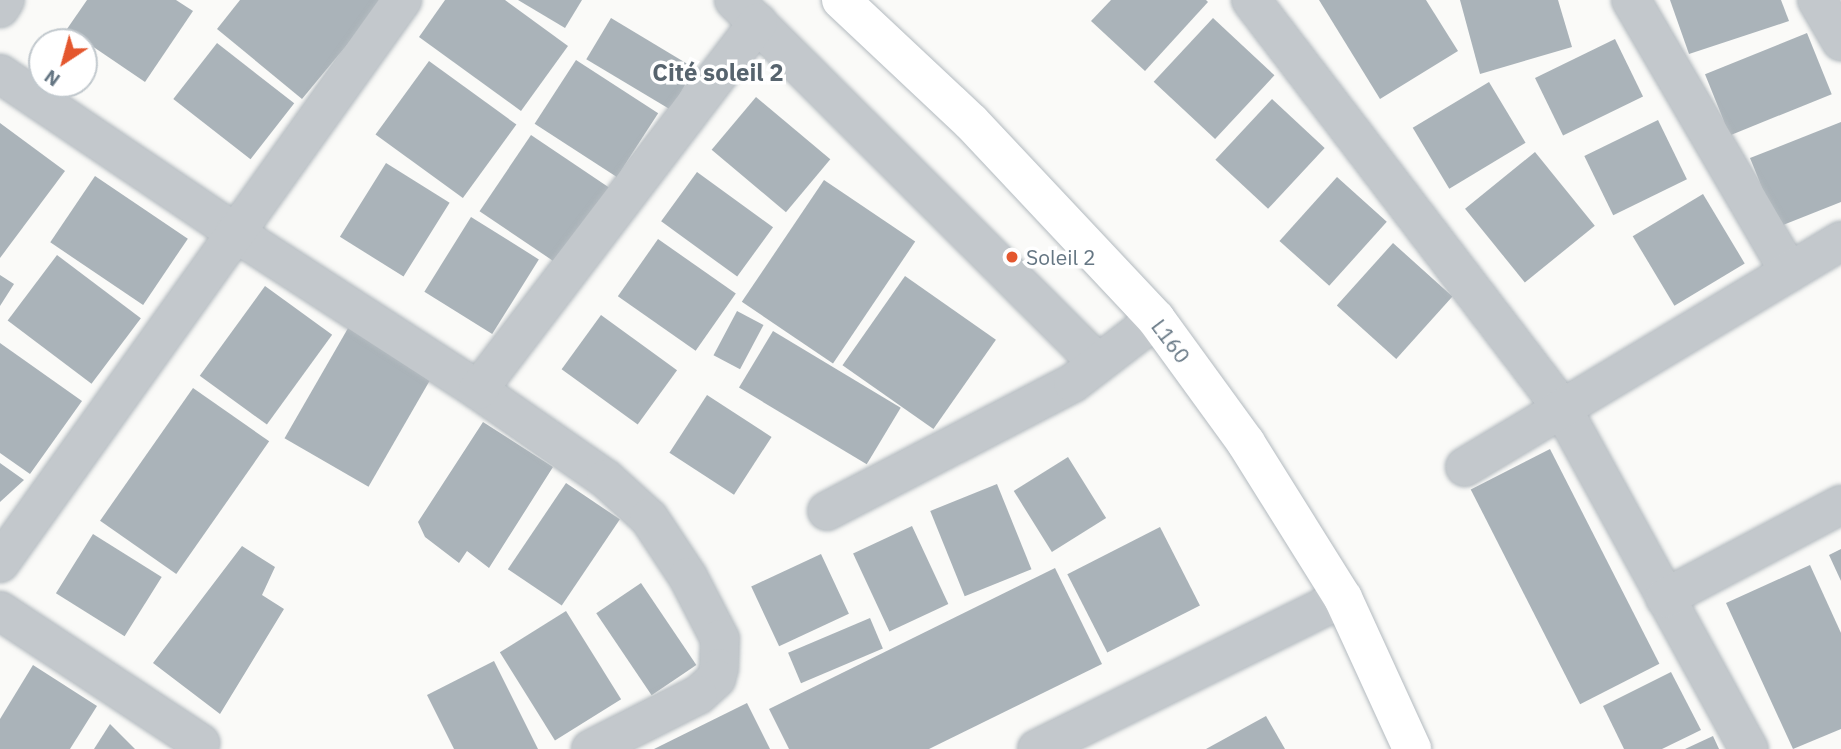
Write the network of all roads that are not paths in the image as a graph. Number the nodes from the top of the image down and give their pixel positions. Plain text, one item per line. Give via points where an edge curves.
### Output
1 (5, 0) edge
2 (402, 0) edge
3 (841, 0) edge
4 (1251, 0) edge
5 (1631, 0) edge
6 (1817, 0) edge
7 (0, 8) edge
8 (746, 11) edge
9 (1841, 41) edge
10 (0, 74) edge
11 (234, 232) junction
12 (1841, 241) edge
13 (1789, 272) junction
14 (1156, 319) junction
15 (1097, 362) junction
16 (478, 390) junction
17 (1562, 408) junction
18 (1465, 467) dead end
19 (1841, 505) edge
20 (827, 511) dead end
21 (0, 563) edge
22 (1343, 598) junction
23 (1665, 598) junction
24 (0, 611) edge
25 (200, 743) dead end
26 (591, 749) edge
27 (1037, 749) edge
28 (1412, 749) edge
29 (1749, 749) edge

1 - 7 street
2 - 11 street
3 - 14 street, L160 via 971,122
4 - 17 street
5 - 13 street
6 - 9 street
8 - 15 street
8 - 16 street
10 - 11 street
11 - 16 street
11 - 21 street
12 - 13 street
13 - 17 street
14 - 15 street
14 - 22 street, L160 via 1246,443
15 - 20 street via 1073,383
16 - 26 street via 606,479 649,518 688,577 720,639 719,668 708,688
17 - 18 street
17 - 23 street
19 - 23 street
22 - 27 street
22 - 28 street, L160
23 - 29 street
24 - 25 street

